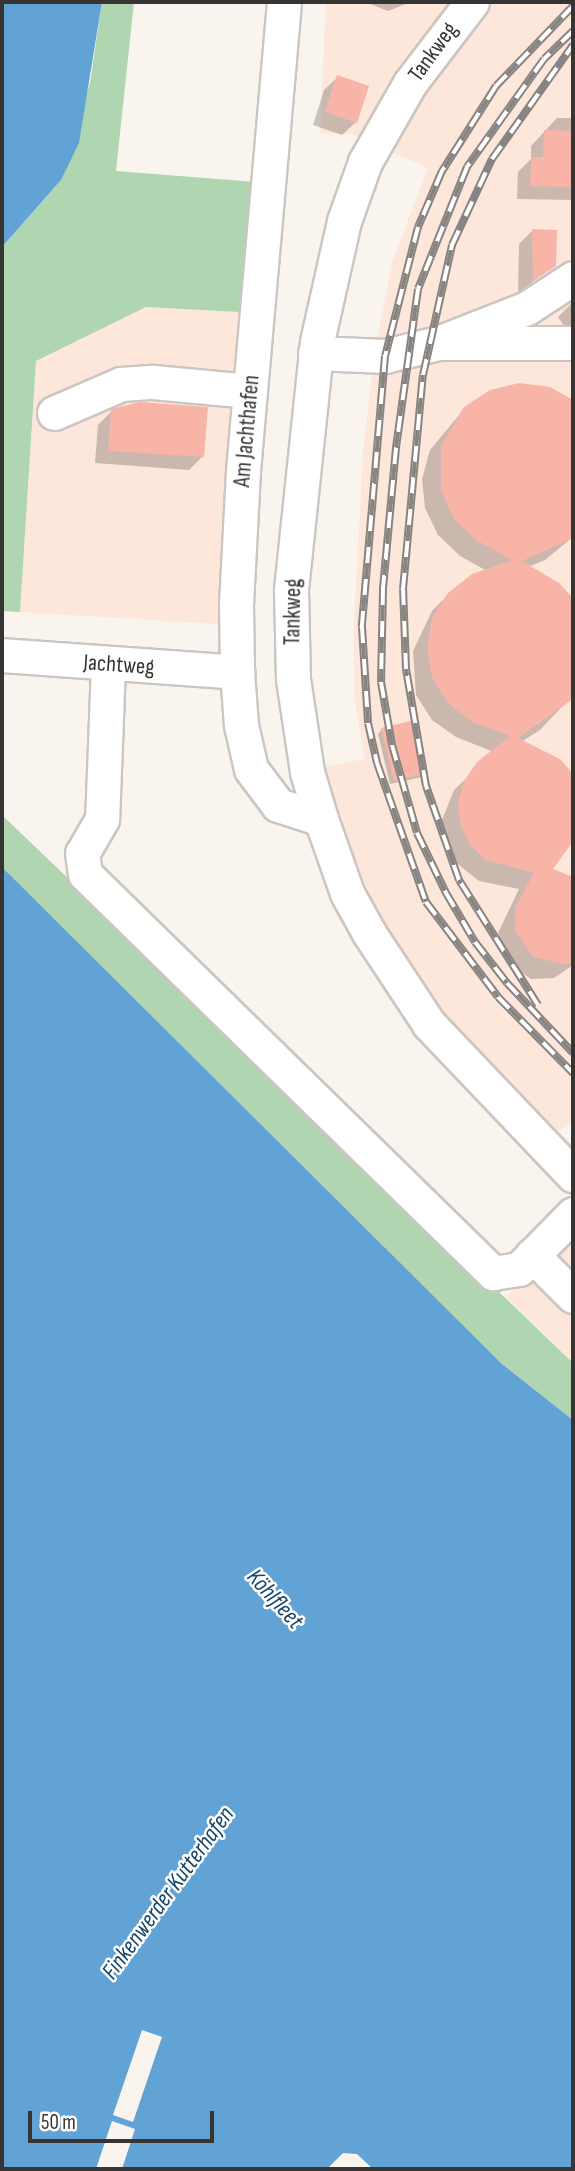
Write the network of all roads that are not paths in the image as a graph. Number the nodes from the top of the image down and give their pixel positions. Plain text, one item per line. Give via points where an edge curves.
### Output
1 (284, 2) edge
2 (472, 2) edge
3 (573, 278) edge
4 (438, 343) junction
5 (573, 343) edge
6 (315, 354) junction
7 (250, 391) junction
8 (54, 412) dead end
9 (2, 655) edge
10 (108, 666) junction
11 (237, 672) junction
12 (320, 819) junction
13 (573, 1175) edge
14 (573, 1214) edge
15 (532, 1255) junction
16 (573, 1296) edge

1 - 7 street, Am Jachthafen
2 - 6 street, Tankweg via 410,83 365,162 341,232
3 - 4 street via 527,308
4 - 5 street
4 - 6 street via 385,356
6 - 12 street, Tankweg via 292,591 293,679 307,772
7 - 8 street via 153,382 121,384
7 - 11 street, Am Jachthafen via 236,606
9 - 10 street, Jachtweg
10 - 11 street, Jachtweg
10 - 15 street via 102,819 82,853 85,874 483,1266 504,1275 519,1269
11 - 12 street, Am Jachthafen via 241,725 251,769 278,805
12 - 13 street, Tankweg via 347,893 429,1024
14 - 15 street
15 - 16 street

